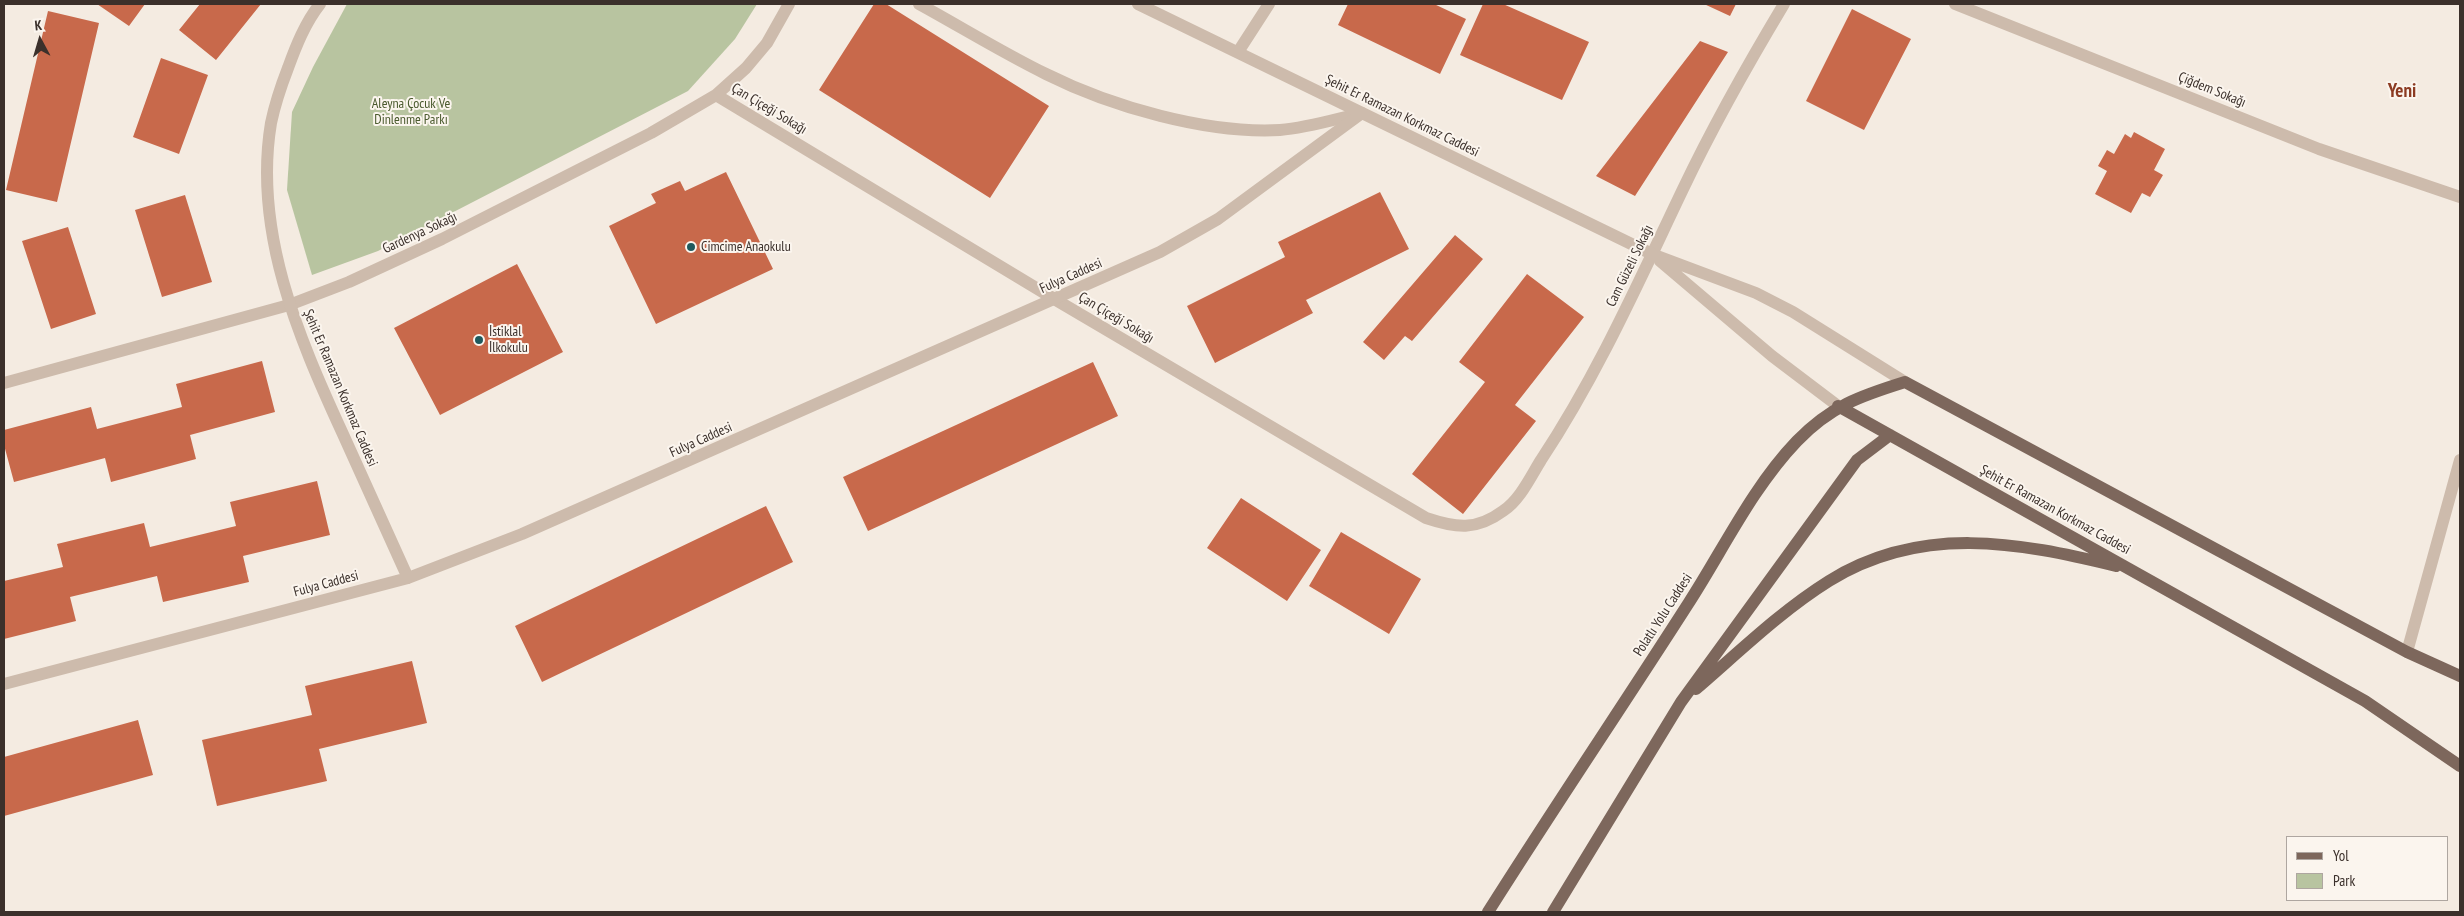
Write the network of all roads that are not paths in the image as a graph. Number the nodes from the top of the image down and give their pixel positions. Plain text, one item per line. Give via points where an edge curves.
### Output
1 (320, 4) edge
2 (790, 4) edge
3 (919, 4) edge
4 (1138, 4) edge
5 (1269, 4) edge
6 (1784, 4) edge
7 (1955, 4) edge
8 (1238, 52) junction
9 (716, 95) junction
10 (1362, 113) junction
11 (2460, 198) edge
12 (1652, 254) junction
13 (1056, 300) junction
14 (289, 305) junction
15 (1905, 382) junction
16 (4, 383) edge
17 (1838, 406) junction
18 (1890, 435) junction
19 (2460, 460) edge
20 (1482, 524) joint
21 (2133, 570) junction
22 (408, 578) junction
23 (2407, 652) junction
24 (2460, 676) edge
25 (4, 684) edge
26 (1681, 702) junction
27 (2460, 766) edge
28 (1488, 912) edge
29 (1553, 912) edge

1 - 14 street, Şehit Er Ramazan Korkmaz Caddesi via 296,47 271,123 268,164 270,208 275,249
2 - 9 street, Gardenya Sokağı via 767,43 746,68
3 - 10 street via 1046,74 1106,99 1162,115 1226,130 1282,130
4 - 8 street, Şehit Er Ramazan Korkmaz Caddesi
5 - 8 street
6 - 12 street, Cam Güzeli Sokağı via 1716,123
7 - 11 street, Çiğdem Sokağı via 2319,149
8 - 10 street, Şehit Er Ramazan Korkmaz Caddesi
9 - 13 street, Çan Çiçeği Sokağı
9 - 14 street, Gardenya Sokağı via 553,185 349,282
10 - 12 street, Şehit Er Ramazan Korkmaz Caddesi
10 - 13 street, Fulya Caddesi via 1218,219 1160,252
12 - 15 street, Şehit Er Ramazan Korkmaz Caddesi via 1756,293
12 - 17 street, Şehit Er Ramazan Korkmaz Caddesi via 1772,356
12 - 20 street, Cam Güzeli Sokağı via 1606,350 1567,421 1506,510
13 - 20 street, Çan Çiçeği Sokağı via 1426,518 1451,527
13 - 22 street, Fulya Caddesi via 522,534
14 - 16 street, Gardenya Sokağı
14 - 22 street, Şehit Er Ramazan Korkmaz Caddesi via 310,362
15 - 17 main road, Polatlı Yolu Caddesi
15 - 23 main road, Şehit Er Ramazan Korkmaz Caddesi
17 - 18 main road, Şehit Er Ramazan Korkmaz Caddesi
17 - 28 main road, Polatlı Yolu Caddesi via 1797,441 1756,493
18 - 21 main road, Şehit Er Ramazan Korkmaz Caddesi
18 - 26 main road via 1857,460
19 - 23 street
21 - 26 main road via 2026,546 1985,542 1946,543 1866,563 1830,581 1791,608
21 - 27 main road, Şehit Er Ramazan Korkmaz Caddesi via 2365,701
22 - 25 street, Fulya Caddesi
23 - 24 main road, Şehit Er Ramazan Korkmaz Caddesi
26 - 29 main road

